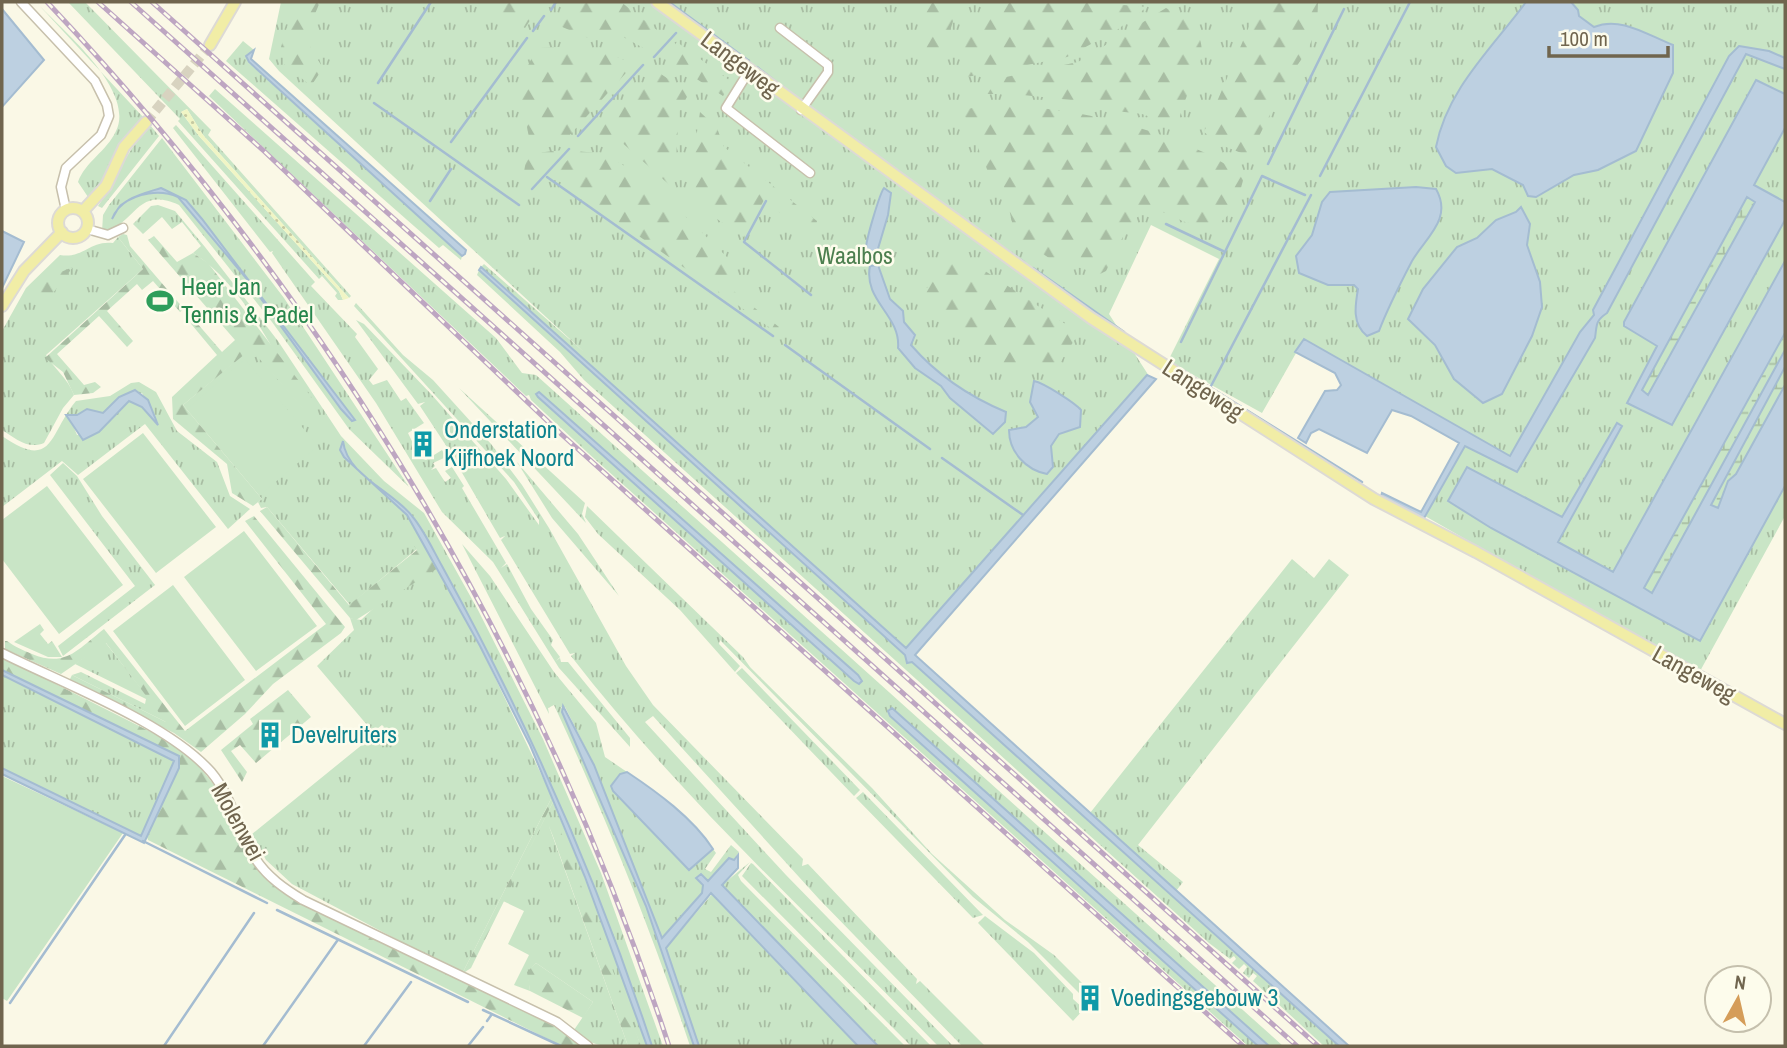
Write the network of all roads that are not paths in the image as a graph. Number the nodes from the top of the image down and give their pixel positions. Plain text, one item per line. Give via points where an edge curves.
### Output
1 (21, 2) edge
2 (235, 2) edge
3 (657, 2) edge
4 (780, 28) dead end
5 (210, 45) tunnel mouth
6 (750, 71) junction
7 (801, 110) junction
8 (146, 121) tunnel mouth
9 (810, 173) dead end
10 (66, 210) junction
11 (83, 211) junction
12 (123, 228) dead end
13 (87, 229) junction
14 (62, 233) junction
15 (2, 306) edge
16 (2, 653) edge
17 (1785, 724) edge
18 (588, 1046) edge

1 - 10 street via 95,81 107,105 109,116 101,135 66,168 61,187
2 - 5 main road
3 - 6 main road, Langeweg
4 - 7 street via 828,65 828,72
6 - 7 main road, Langeweg
6 - 9 street via 726,108
7 - 17 main road, Langeweg via 1091,318 1374,499
8 - 11 main road via 124,148 106,186
10 - 11 main road
10 - 14 main road via 58,220
11 - 13 main road
12 - 13 street via 108,235
13 - 14 main road via 75,238
14 - 15 main road via 24,271
16 - 18 street, Molenwei via 186,749 212,774 256,859 293,894 558,1022

